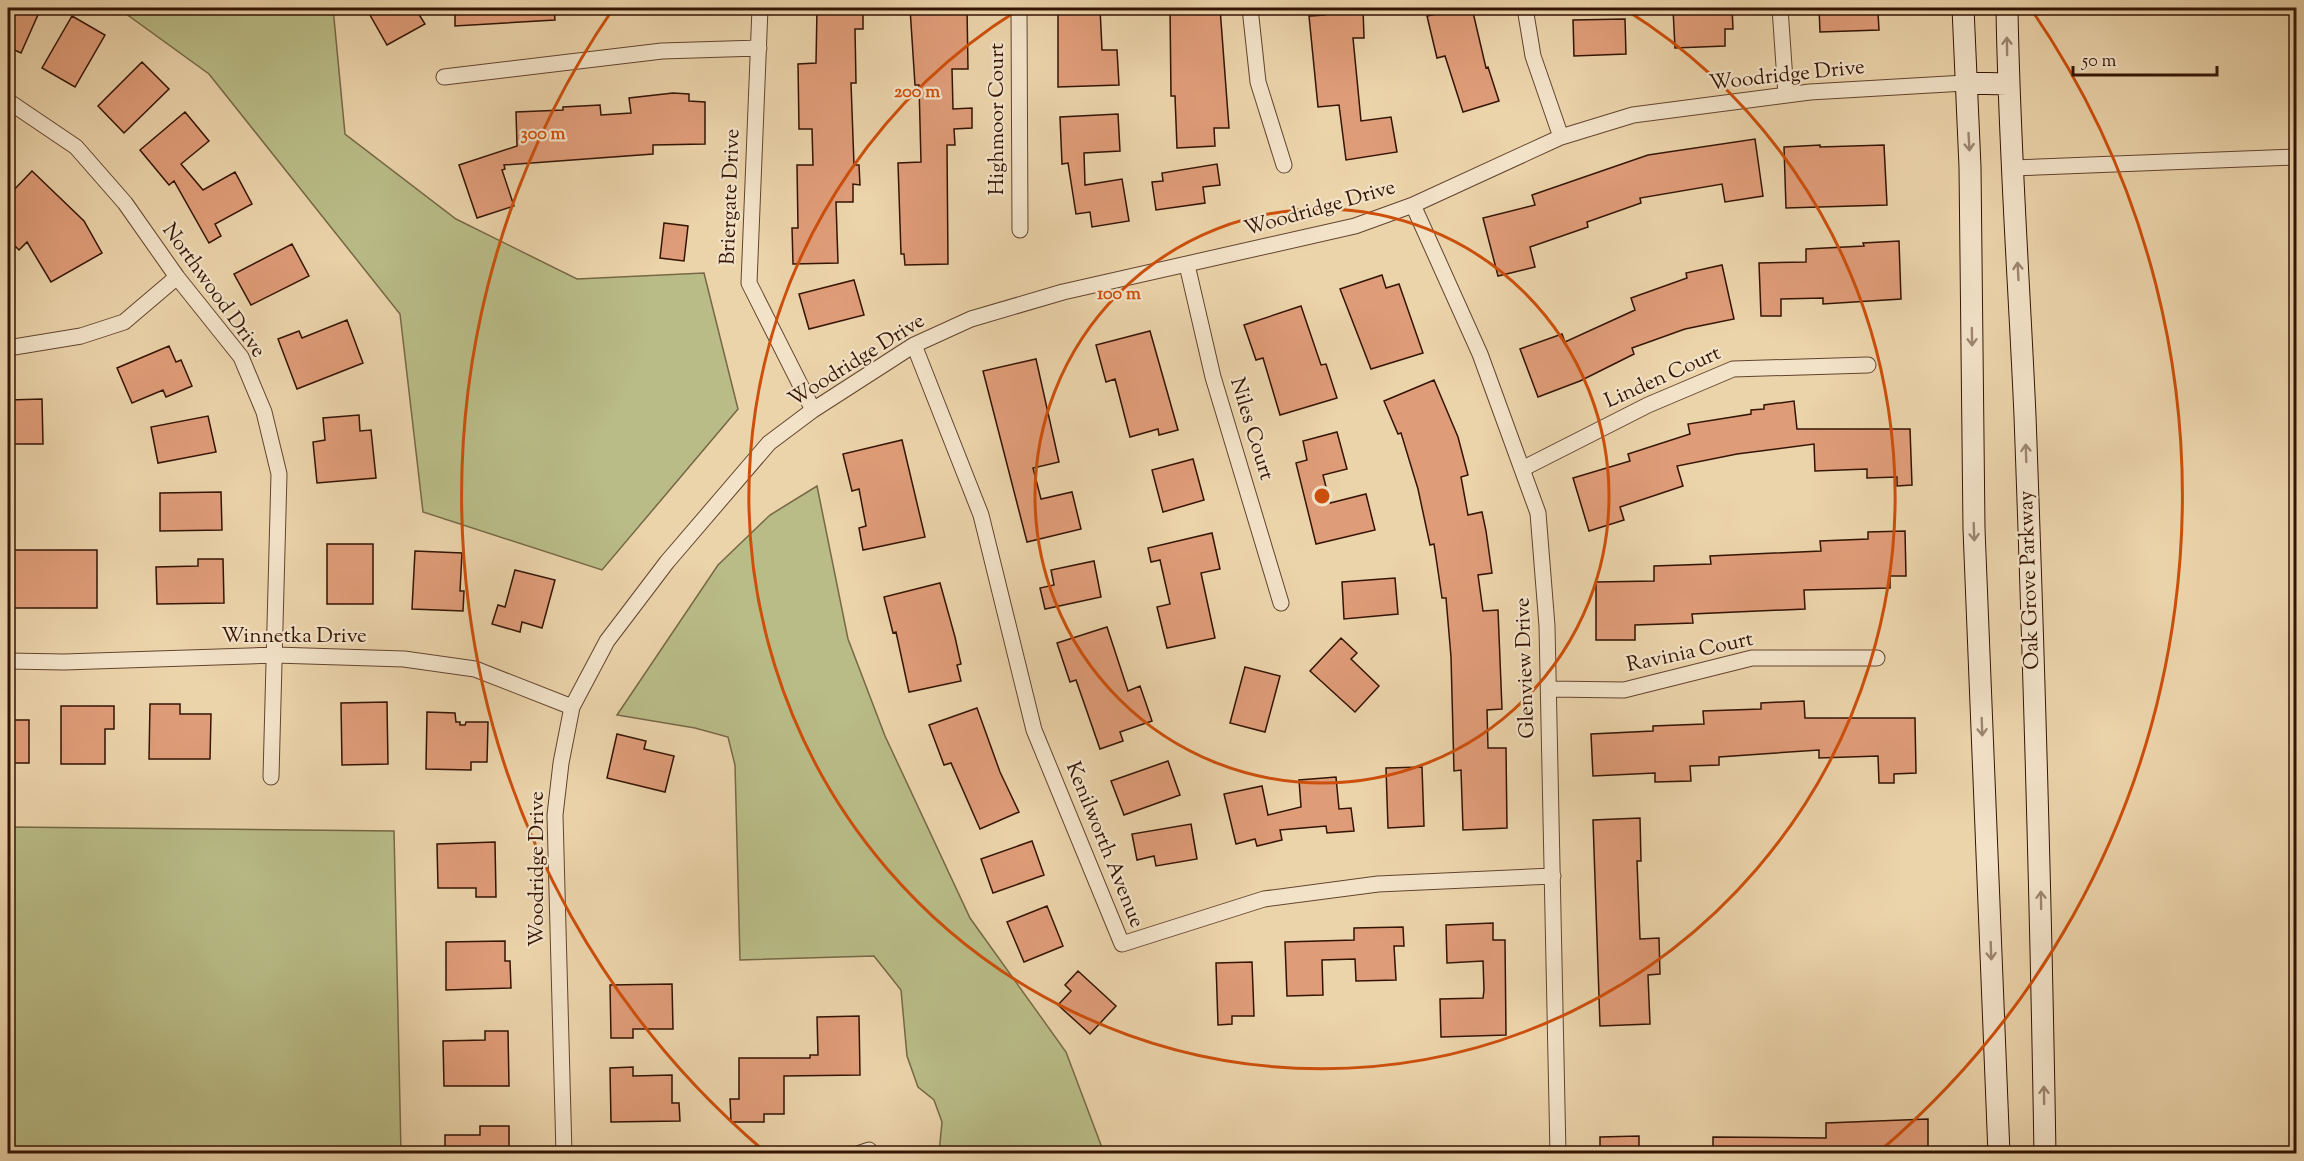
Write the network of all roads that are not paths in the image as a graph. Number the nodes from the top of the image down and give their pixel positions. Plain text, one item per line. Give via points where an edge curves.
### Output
1 (760, 8) edge
2 (1019, 8) edge
3 (1250, 8) edge
4 (1525, 8) edge
5 (1780, 8) edge
6 (1963, 8) edge
7 (2007, 8) edge
8 (759, 48) junction
9 (444, 77) dead end
10 (1965, 83) junction
11 (2008, 84) junction
12 (1786, 95) junction
13 (8, 101) edge
14 (1561, 137) junction
15 (2296, 157) edge
16 (1284, 165) dead end
17 (2013, 168) junction
18 (1413, 205) junction
19 (1020, 230) dead end
20 (1188, 265) junction
21 (177, 278) junction
22 (914, 345) junction
23 (8, 348) edge
24 (1868, 365) dead end
25 (813, 410) junction
26 (1522, 469) junction
27 (1281, 603) dead end
28 (274, 655) junction
29 (1877, 658) dead end
30 (8, 660) edge
31 (1549, 689) junction
32 (572, 706) junction
33 (271, 777) dead end
34 (1553, 876) junction
35 (564, 1154) edge
36 (1558, 1154) edge
37 (1999, 1154) edge
38 (2044, 1154) edge

1 - 8 street, Briergate Drive
2 - 19 street, Highmoor Court
3 - 16 street via 1258,82
4 - 14 street via 1533,56
5 - 12 street
6 - 10 main road
11 -> 7 main road, Oak Grove Parkway
8 - 9 street via 662,51
8 - 25 street, Briergate Drive via 749,283
10 - 11 main road
10 - 12 street, Woodridge Drive
10 -> 37 main road via 1970,167 1974,529
11 - 17 main road, Oak Grove Parkway
12 - 14 street, Woodridge Drive via 1633,115
13 - 21 street, Northwood Drive via 75,147 125,203
14 - 18 street, Woodridge Drive
15 - 17 street
38 -> 17 main road, Oak Grove Parkway via 2039,850
18 - 20 street, Woodridge Drive via 1355,226
18 - 26 street, Glenview Drive via 1480,354
20 - 22 street, Woodridge Drive via 1063,292 971,319
20 - 27 street, Niles Court via 1213,377
21 - 23 street via 124,322 81,336
21 - 28 street, Northwood Drive via 241,357 267,422 279,474
22 - 25 street, Woodridge Drive
22 - 34 street, Kenilworth Avenue via 981,515 1034,730 1122,944 1264,899 1378,884
24 - 26 street, Linden Court via 1733,369 1648,405
25 - 32 street, Woodridge Drive via 769,443 699,522 607,641
26 - 31 street, Glenview Drive via 1538,513
28 - 30 street, Winnetka Drive via 64,662
28 - 32 street, Winnetka Drive via 404,659 474,669
28 - 33 street, Northwood Drive
29 - 31 street, Ravinia Court via 1752,658 1624,690
31 - 34 street, Glenview Drive
32 - 35 street, Woodridge Drive via 555,815
34 - 36 street, Glenview Drive

